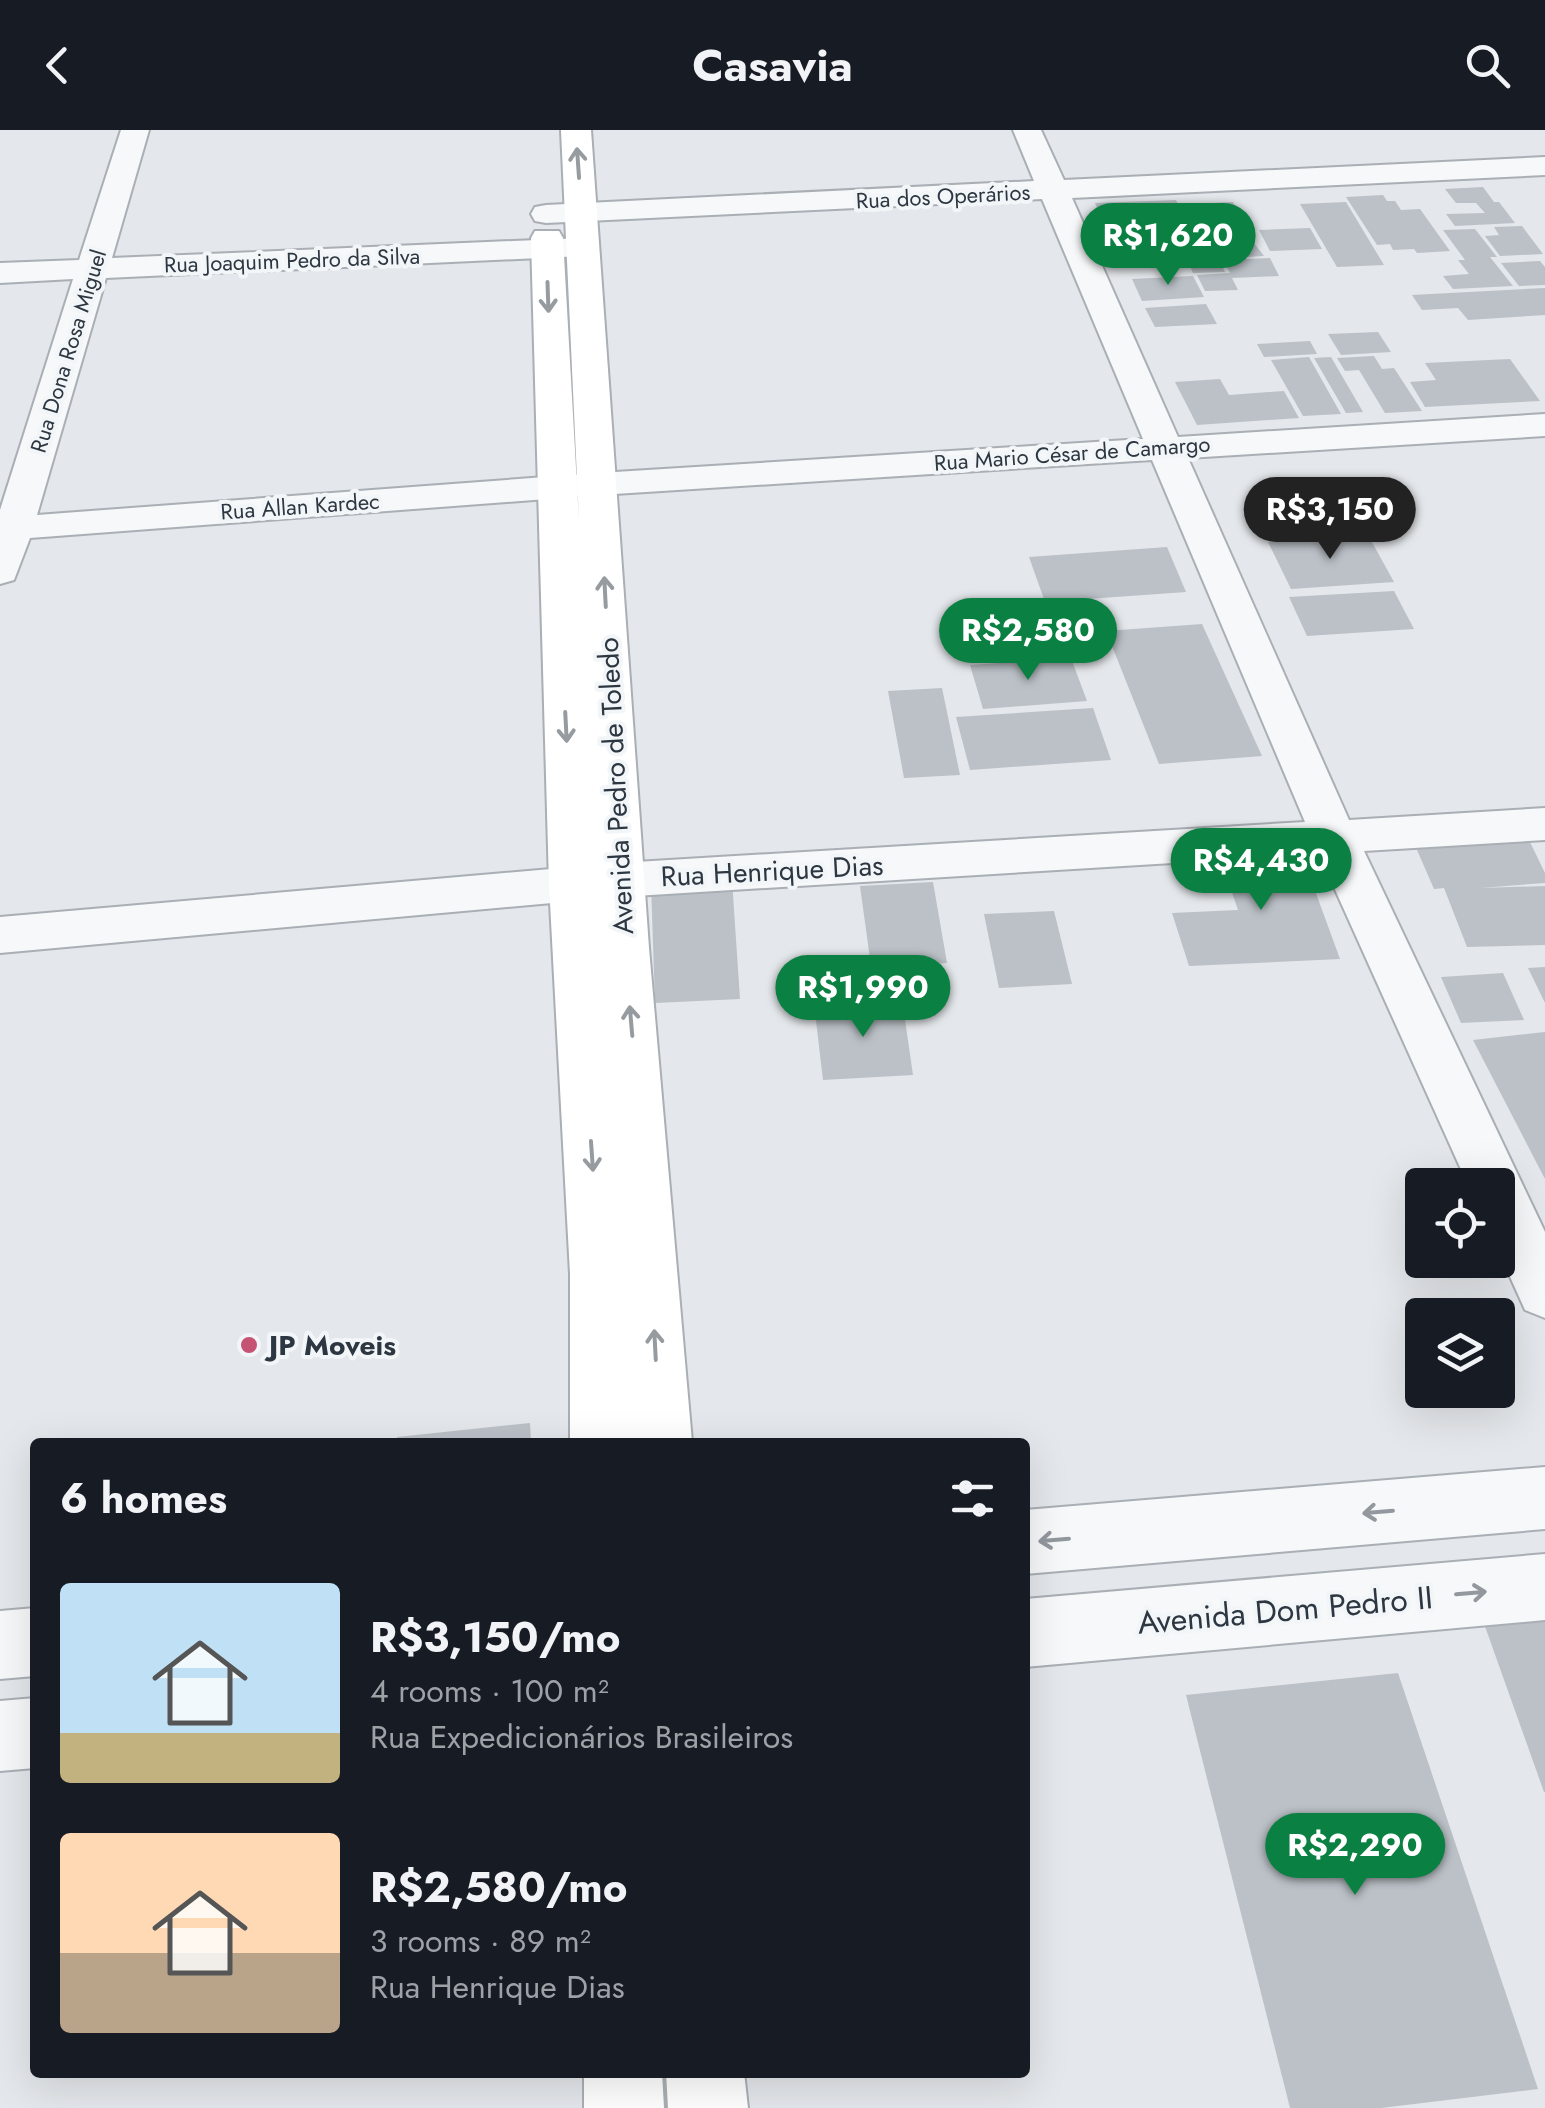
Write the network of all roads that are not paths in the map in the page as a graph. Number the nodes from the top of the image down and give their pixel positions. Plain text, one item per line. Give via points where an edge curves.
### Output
1 (135, 130) edge
2 (544, 130) edge
3 (576, 130) edge
4 (1027, 130) edge
5 (1498, 142) dead end
6 (1532, 167) edge
7 (1053, 191) junction
8 (1545, 198) edge
9 (564, 230) junction
10 (92, 268) junction
11 (0, 273) edge
12 (1545, 425) edge
13 (1166, 446) junction
14 (577, 486) junction
15 (8, 528) edge
16 (0, 572) edge
17 (1545, 824) edge
18 (1334, 840) junction
19 (597, 882) junction
20 (0, 935) edge
21 (1487, 1168) edge
22 (1515, 1229) edge
23 (1545, 1293) edge
24 (602, 1438) edge
25 (661, 1438) edge
26 (1545, 1498) edge
27 (1030, 1542) edge
28 (1545, 1587) edge
29 (1030, 1633) edge
30 (30, 1642) edge
31 (0, 1645) edge
32 (30, 1733) edge
33 (0, 1736) edge
34 (624, 2078) edge
35 (706, 2078) edge
36 (624, 2108) edge
37 (708, 2108) edge

1 - 10 street, Rua Dona Rosa Miguel
2 - 9 main road, Avenida Pedro de Toledo
9 -> 3 main road, Avenida Pedro de Toledo
4 - 7 street
5 - 6 street
6 - 7 street, Rua dos Operários
6 - 8 street
7 - 9 street, Rua dos Operários
7 - 13 street
9 - 10 street, Rua Joaquim Pedro da Silva
9 - 14 main road, Avenida Pedro de Toledo
10 - 11 street, Rua Joaquim Pedro da Silva
10 - 15 street, Rua Dona Rosa Miguel
12 - 13 street, Rua Mario César de Camargo
13 - 14 street, Rua Mario César de Camargo
13 - 18 street
14 - 15 street, Rua Allan Kardec
14 - 19 main road, Avenida Pedro de Toledo
15 - 16 street, Rua Dona Rosa Miguel
17 - 18 street, Rua Henrique Dias
18 - 19 street, Rua Henrique Dias
18 - 21 street
19 - 20 street, Rua Henrique Dias
19 -> 24 main road, Avenida Pedro de Toledo
25 -> 19 main road, Avenida Pedro de Toledo via 648,1231
22 - 23 street
26 -> 27 street
29 -> 28 street, Avenida Dom Pedro II
30 - 31 street
32 - 33 street
34 - 36 main road
35 - 37 main road

